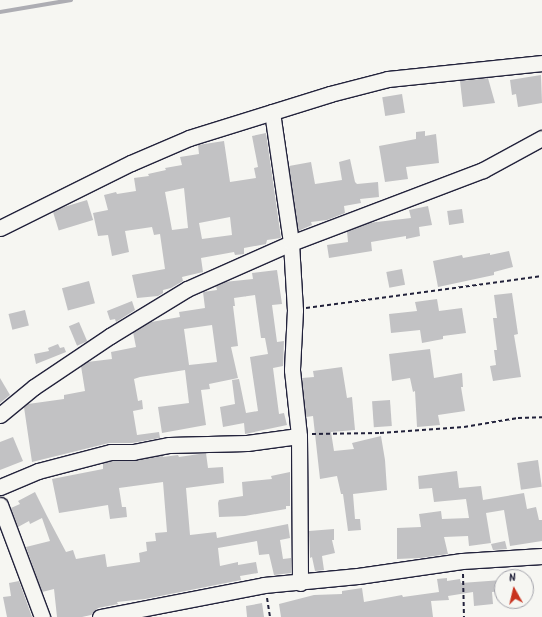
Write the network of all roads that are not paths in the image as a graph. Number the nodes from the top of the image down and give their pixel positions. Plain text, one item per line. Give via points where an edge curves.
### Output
1 (542, 63) edge
2 (272, 112) junction
3 (542, 138) edge
4 (0, 228) edge
5 (291, 243) junction
6 (0, 415) edge
7 (298, 436) junction
8 (0, 487) edge
9 (0, 505) edge
10 (542, 556) edge
11 (300, 583) junction
12 (42, 617) edge
13 (100, 617) edge

1 - 2 street via 388,79
2 - 4 street via 189,138 131,163
2 - 5 street
3 - 5 street via 483,170
5 - 6 street via 187,289 34,387
5 - 7 street via 295,310 292,370
7 - 8 street via 247,443 170,445 133,452 111,452 38,471
7 - 11 street
9 - 12 street
10 - 11 street via 462,561
11 - 13 street via 264,585

